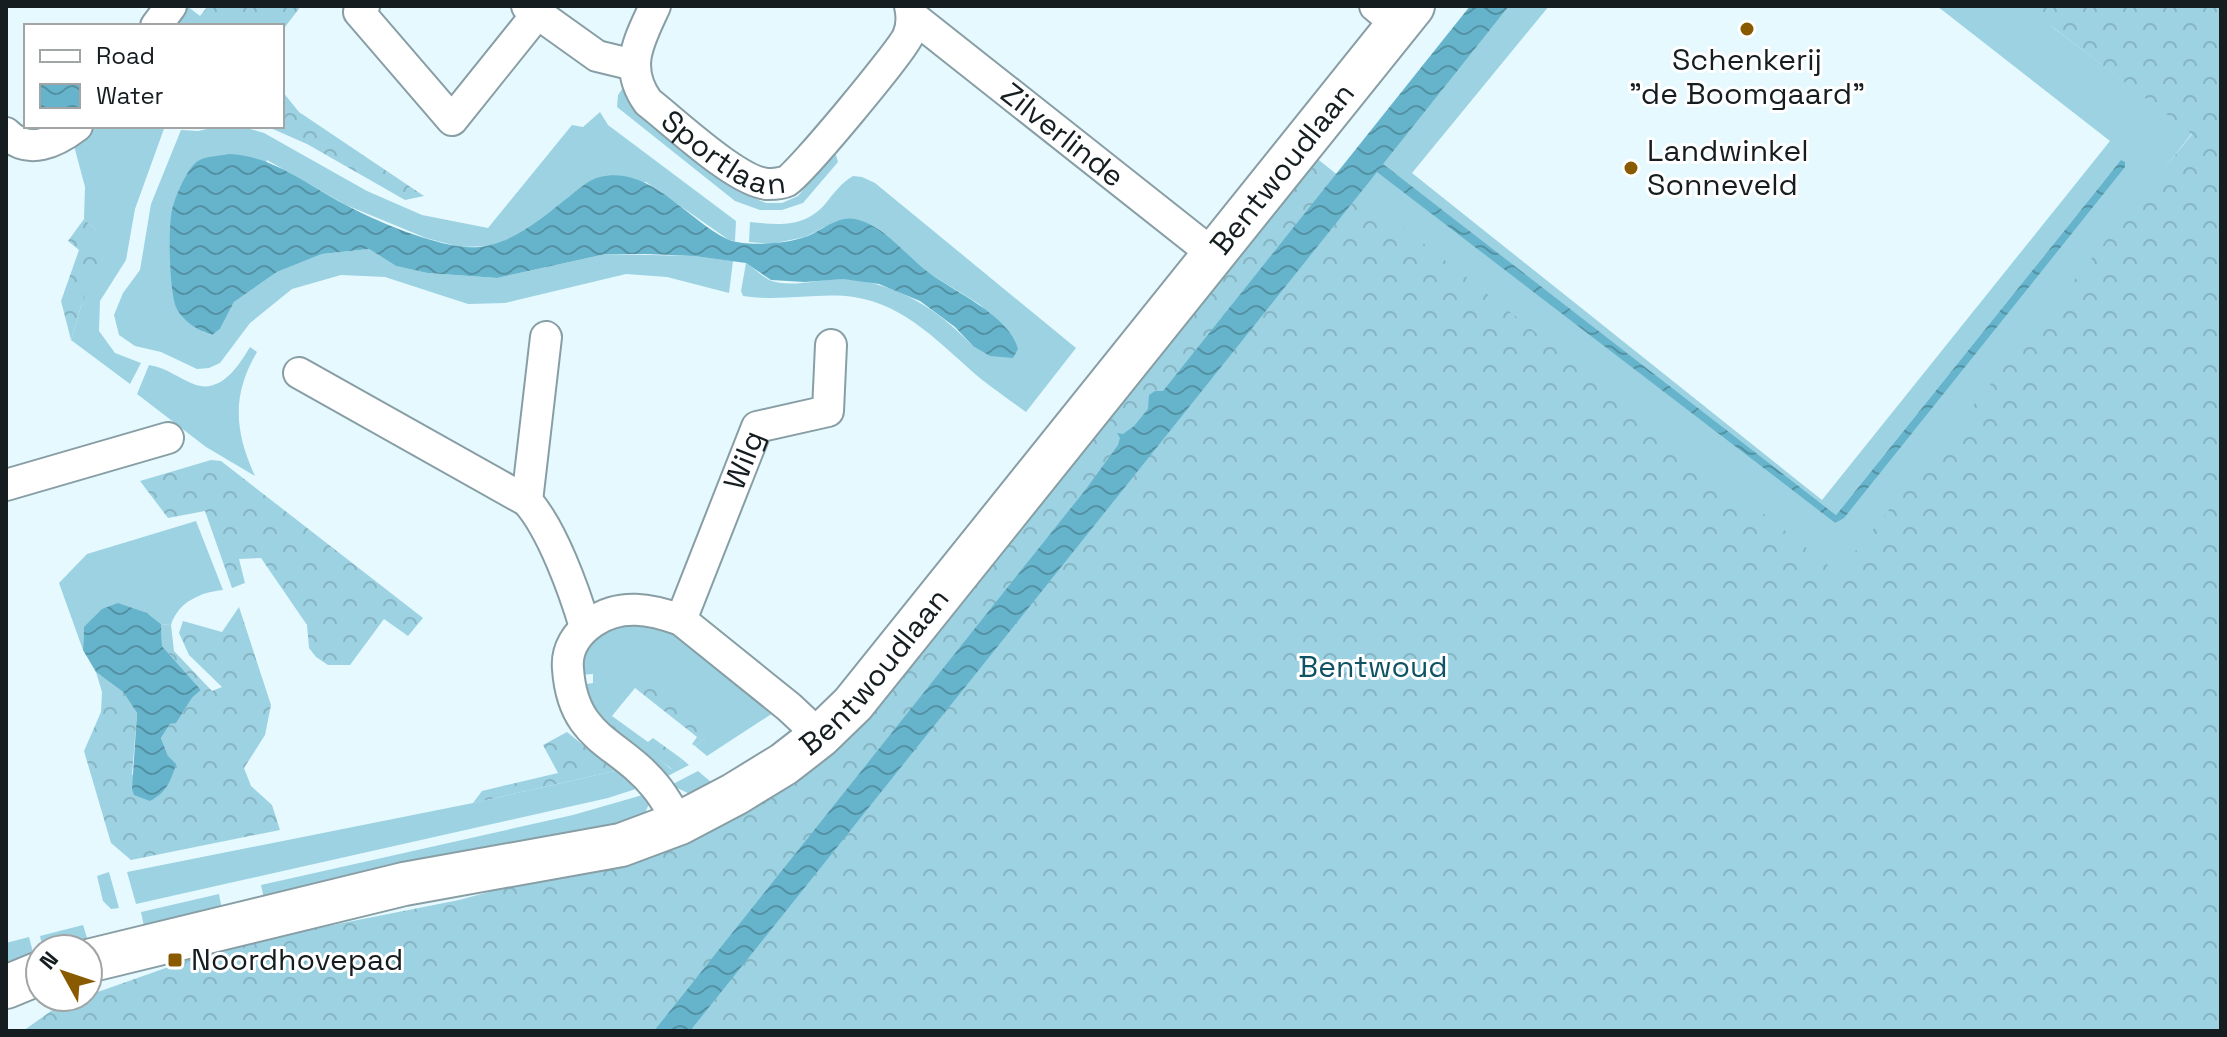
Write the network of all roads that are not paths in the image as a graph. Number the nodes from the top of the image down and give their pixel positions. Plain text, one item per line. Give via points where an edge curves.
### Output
1 (171, 6) edge
2 (364, 6) edge
3 (655, 6) edge
4 (532, 10) edge
5 (911, 11) edge
6 (1396, 12) edge
7 (158, 24) edge
8 (634, 65) junction
9 (74, 128) edge
10 (6, 133) edge
11 (1213, 254) junction
12 (546, 337) dead end
13 (831, 345) dead end
14 (299, 373) dead end
15 (168, 438) dead end
16 (6, 485) edge
17 (527, 501) junction
18 (681, 620) junction
19 (585, 627) junction
20 (820, 736) junction
21 (680, 823) junction
22 (104, 957) edge

1 - 7 street
2 - 4 street via 359,12 452,120
3 - 8 street, Sportlaan
4 - 8 street via 597,56
5 - 8 street, Sportlaan via 909,36 787,181 767,184 741,176 648,102 638,89
5 - 11 street, Zilverlinde
6 - 11 main road, Bentwoudlaan
9 - 10 street via 41,145 25,146
11 - 20 main road, Bentwoudlaan via 853,704
12 - 17 street
13 - 18 street, Wilg via 828,411 757,427
14 - 17 street
15 - 16 street
17 - 19 street via 538,513
18 - 19 street via 625,609
18 - 20 street
19 - 21 street via 567,662 577,711 596,735 656,786
20 - 21 main road, Bentwoudlaan via 772,771
21 - 22 main road, Bentwoudlaan via 621,845 404,884

